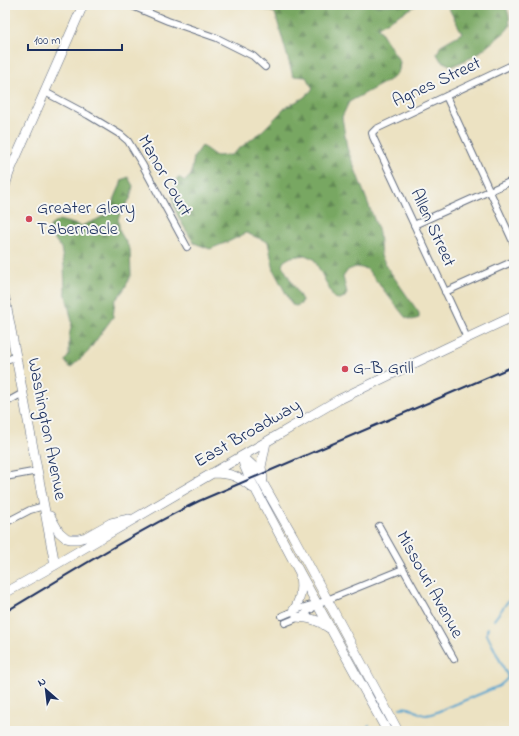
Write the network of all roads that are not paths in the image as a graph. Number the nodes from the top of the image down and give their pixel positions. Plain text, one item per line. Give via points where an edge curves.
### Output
1 (83, 5) edge
2 (130, 5) edge
3 (514, 64) edge
4 (265, 67) dead end
5 (45, 92) junction
6 (446, 96) junction
7 (373, 131) joint
8 (7, 173) edge
9 (514, 180) edge
10 (5, 186) edge
11 (489, 191) junction
12 (414, 225) junction
13 (514, 244) edge
14 (187, 247) dead end
15 (514, 261) edge
16 (445, 292) junction
17 (5, 298) edge
18 (514, 316) edge
19 (466, 338) junction
20 (16, 358) junction
21 (5, 360) edge
22 (23, 393) junction
23 (5, 403) edge
24 (266, 442) junction
25 (242, 456) junction
26 (38, 471) junction
27 (212, 473) junction
28 (5, 477) edge
29 (265, 486) junction
30 (257, 492) junction
31 (44, 506) junction
32 (138, 517) junction
33 (5, 523) edge
34 (379, 526) dead end
35 (55, 565) junction
36 (403, 569) junction
37 (300, 573) junction
38 (5, 593) edge
39 (327, 600) junction
40 (317, 604) junction
41 (295, 614) junction
42 (282, 616) dead end
43 (285, 623) dead end
44 (331, 629) junction
45 (454, 659) dead end
46 (387, 731) edge
47 (398, 731) edge

1 - 5 main road
2 - 4 street via 217,38 253,56
3 - 6 street, Agnes Street
5 - 8 main road
5 - 14 street, Manor Court via 88,115 128,141
6 - 7 street, Agnes Street
6 - 11 street
7 - 12 street, Allen Street via 373,137
8 - 10 main road
9 - 11 street
11 - 12 street
11 - 13 street
12 - 16 street, Allen Street
15 - 16 street
16 - 19 street, Allen Street
17 - 20 main road, Washington Avenue
18 - 19 main road, East Broadway
19 - 24 main road, East Broadway via 338,400
20 - 21 street
20 - 22 main road, Washington Avenue
22 - 23 street
22 - 26 main road, Washington Avenue
24 - 25 main road, East Broadway
24 - 29 main road via 261,467
25 - 27 main road, East Broadway
25 - 29 main road via 253,466
25 - 30 main road
26 - 28 street
26 - 31 main road, Washington Avenue
27 - 30 main road via 235,476
27 - 32 main road, East Broadway
29 - 39 main road
30 - 37 main road
31 - 32 main road via 58,532 70,539 86,537 111,523
31 - 33 street
31 - 35 main road, Washington Avenue
32 - 35 main road, East Broadway
34 - 36 street, Missouri Avenue
35 - 38 main road, East Broadway
36 - 39 street
36 - 45 street, Missouri Avenue
37 - 40 main road
37 - 41 main road via 301,594
39 - 40 street
39 - 47 main road
40 - 41 street
40 - 44 main road
41 - 42 street
41 - 43 street
41 - 44 main road via 313,619
44 - 46 main road

